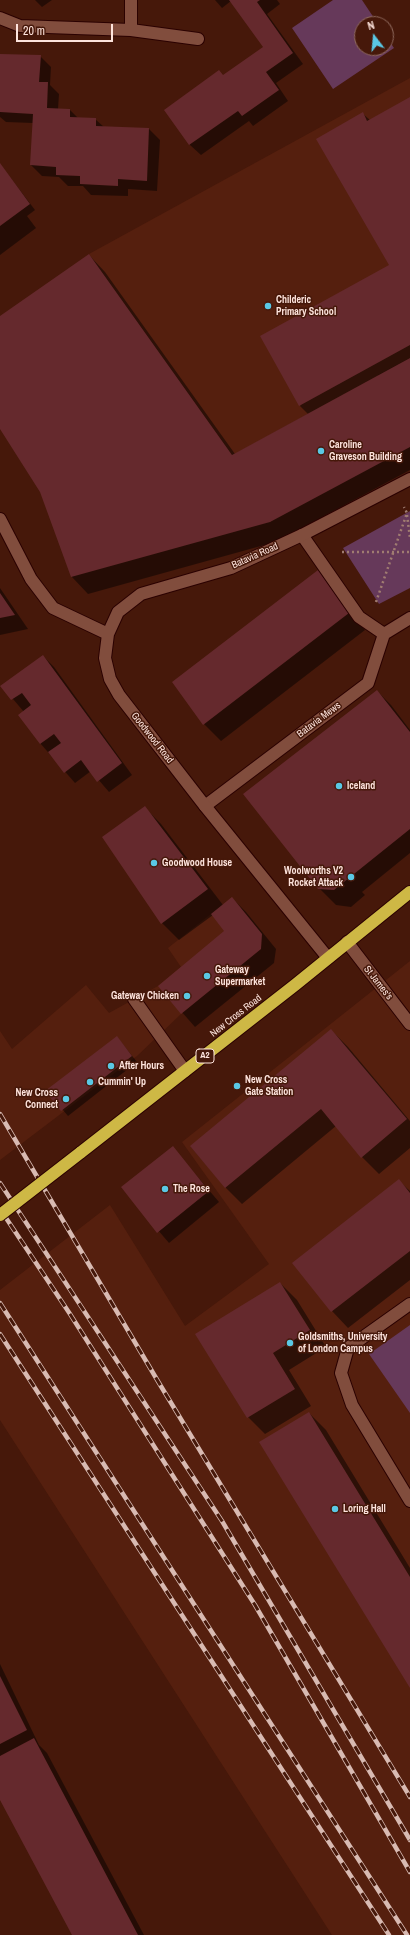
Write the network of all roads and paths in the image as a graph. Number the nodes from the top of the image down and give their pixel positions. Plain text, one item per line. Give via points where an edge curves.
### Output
1 (131, 0) edge
2 (0, 18) edge
3 (131, 30) junction
4 (198, 39) dead end
5 (410, 479) edge
6 (401, 502) dead end
7 (407, 513) junction
8 (0, 519) edge
9 (302, 535) junction
10 (410, 538) edge
11 (338, 552) dead end
12 (393, 552) junction
13 (410, 552) edge
14 (375, 604) dead end
15 (410, 618) edge
16 (108, 634) junction
17 (384, 634) junction
18 (205, 806) junction
19 (410, 892) edge
20 (347, 942) junction
21 (328, 958) junction
22 (134, 999) dead end
23 (410, 1024) edge
24 (185, 1071) junction
25 (0, 1215) edge
26 (410, 1304) edge
27 (410, 1501) edge

1 - 3 street
2 - 3 street via 20,26
3 - 4 street
5 - 9 street, Batavia Road
6 - 7 path
7 - 10 path
7 - 12 path
8 - 16 street via 31,579 53,608
9 - 16 street, Batavia Road via 231,568 141,594 118,612
9 - 17 street via 359,617
11 - 12 path
12 - 13 path
12 - 14 path
15 - 17 street
16 - 18 street, Goodwood Road via 105,658 110,679 119,695
17 - 18 street, Batavia Mews via 368,683
18 - 21 street, Goodwood Road
19 - 20 highway, New Cross Road / A2
20 - 21 highway, New Cross Road / A2
20 - 23 street, St James's
21 - 24 highway, New Cross Road / A2
22 - 24 street
24 - 25 highway, New Cross Road / A2, bridge
26 - 27 street via 348,1348 341,1373 352,1405

